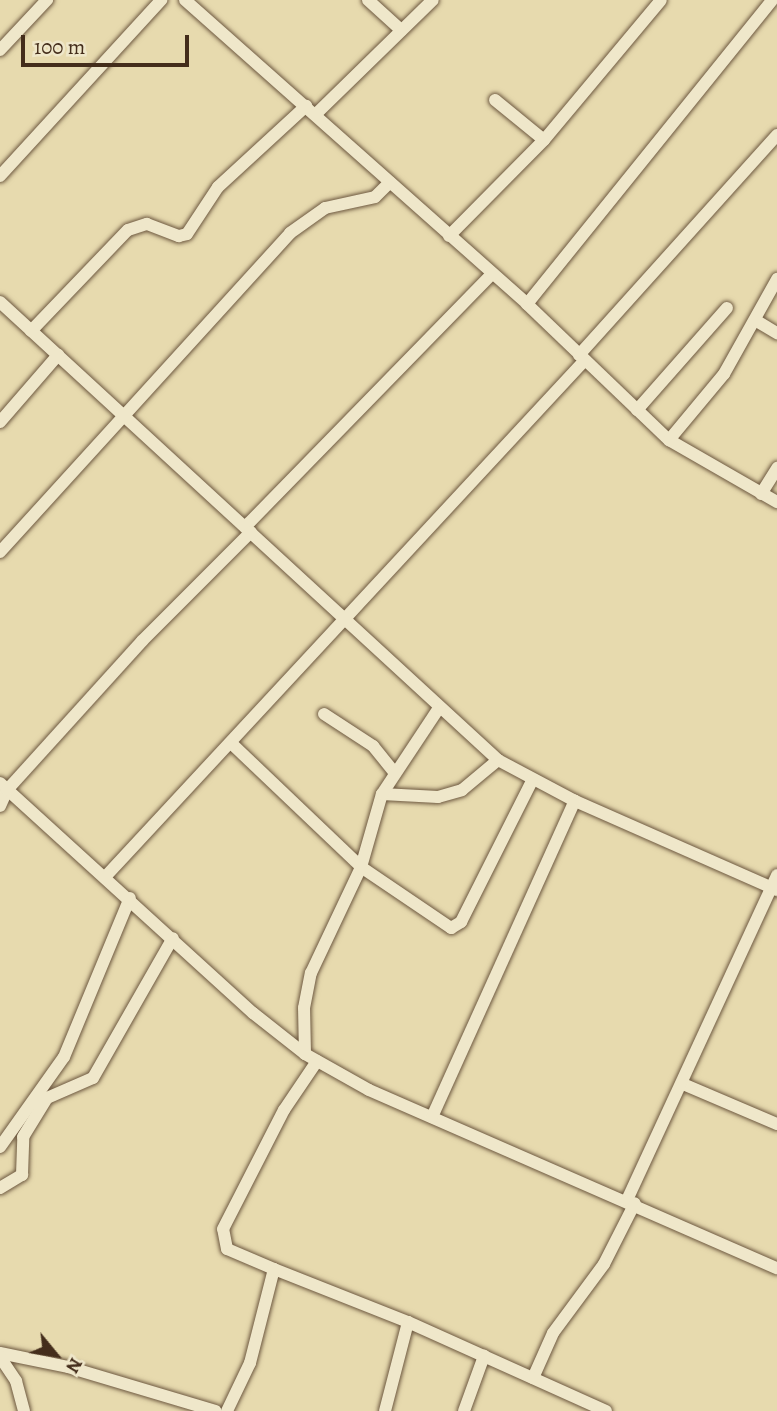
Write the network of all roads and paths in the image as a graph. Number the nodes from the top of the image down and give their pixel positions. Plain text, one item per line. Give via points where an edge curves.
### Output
1 (47, 0) edge
2 (161, 0) edge
3 (185, 0) edge
4 (368, 0) edge
5 (432, 0) edge
6 (661, 0) edge
7 (772, 0) edge
8 (401, 30) junction
9 (0, 50) edge
10 (495, 100) dead end
11 (311, 110) junction
12 (777, 135) edge
13 (544, 140) junction
14 (0, 176) edge
15 (390, 182) junction
16 (449, 236) junction
17 (492, 274) junction
18 (777, 279) edge
19 (0, 302) edge
20 (527, 304) junction
21 (727, 309) dead end
22 (755, 320) junction
23 (31, 331) junction
24 (777, 332) edge
25 (58, 355) junction
26 (581, 358) junction
27 (637, 410) junction
28 (124, 415) junction
29 (0, 422) edge
30 (669, 440) junction
31 (777, 468) edge
32 (761, 494) junction
33 (777, 502) edge
34 (248, 529) junction
35 (0, 552) edge
36 (346, 619) junction
37 (439, 708) junction
38 (324, 714) dead end
39 (231, 743) junction
40 (498, 760) junction
41 (395, 773) junction
42 (532, 781) junction
43 (3, 787) edge
44 (382, 794) junction
45 (575, 802) junction
46 (0, 806) edge
47 (361, 867) junction
48 (777, 875) edge
49 (106, 876) junction
50 (774, 889) edge
51 (130, 898) junction
52 (173, 937) junction
53 (311, 1057) junction
54 (683, 1084) junction
55 (432, 1117) junction
56 (777, 1124) edge
57 (0, 1147) edge
58 (0, 1188) edge
59 (631, 1201) junction
60 (777, 1268) edge
61 (274, 1269) junction
62 (408, 1322) junction
63 (0, 1355) edge
64 (484, 1356) junction
65 (533, 1378) junction
66 (24, 1411) edge
67 (216, 1411) edge
68 (227, 1411) edge
69 (386, 1411) edge
70 (464, 1411) edge
71 (606, 1411) edge

1 - 9 street
2 - 14 street
3 - 11 street
4 - 8 street
5 - 8 street
6 - 13 street
7 - 20 street
8 - 11 street
10 - 13 street
11 - 15 street
11 - 23 street via 218,187 187,234 179,236 147,224 128,230
12 - 26 street
13 - 16 street
15 - 16 street
15 - 28 street via 375,197 325,208 290,233
16 - 17 street
17 - 20 street
17 - 34 street
18 - 22 street
19 - 23 street
20 - 26 street
21 - 27 street
22 - 24 street
22 - 30 street via 724,373
23 - 25 street
25 - 28 street
25 - 29 street
26 - 27 street
26 - 36 street
27 - 30 street
28 - 34 street
28 - 35 street
30 - 32 street
31 - 32 street
32 - 33 street
34 - 36 street
34 - 43 street
36 - 37 street
36 - 39 street
37 - 40 street
37 - 41 street
38 - 41 street via 373,746
39 - 47 street
39 - 49 street
40 - 42 street
40 - 44 street via 462,790 438,797
41 - 44 street
42 - 45 street
42 - 47 street via 457,928 445,926
43 - 46 street
43 - 49 street
44 - 47 street
45 - 50 street
45 - 55 street
47 - 53 street via 311,973 304,1009
48 - 50 street
49 - 51 street
50 - 54 street
51 - 52 street
51 - 57 street via 64,1057
52 - 53 street via 253,1013
52 - 58 street via 93,1078 47,1098 23,1137 23,1175
53 - 55 street
53 - 61 street via 223,1229 227,1249
54 - 56 street
54 - 59 street
55 - 59 street
59 - 60 street
59 - 65 street via 604,1264 553,1333
61 - 62 street
61 - 68 street via 250,1363
62 - 64 street
62 - 69 street
63 - 66 street via 16,1381
63 - 67 street via 68,1367
64 - 65 street
64 - 70 street
65 - 71 street

